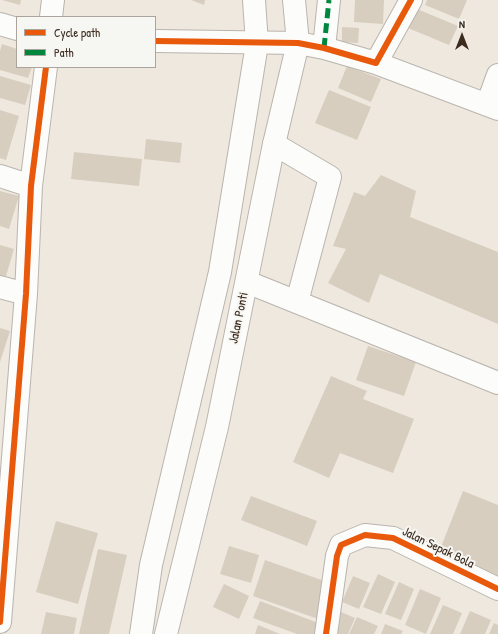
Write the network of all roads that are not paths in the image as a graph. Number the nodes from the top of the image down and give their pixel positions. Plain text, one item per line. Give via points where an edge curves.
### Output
1 (53, 0) edge
2 (254, 0) edge
3 (294, 0) edge
4 (329, 0) edge
5 (411, 0) edge
6 (51, 16) edge
7 (0, 24) edge
8 (16, 29) edge
9 (156, 41) edge
10 (298, 43) junction
11 (257, 44) junction
12 (324, 48) junction
13 (376, 63) junction
14 (46, 68) edge
15 (498, 75) edge
16 (492, 107) edge
17 (274, 144) junction
18 (0, 176) edge
19 (31, 186) junction
20 (247, 282) junction
21 (0, 287) edge
22 (26, 294) junction
23 (297, 302) junction
24 (498, 383) edge
25 (7, 422) edge
26 (2, 562) edge
27 (498, 589) edge
28 (0, 622) edge
29 (142, 634) edge
30 (166, 634) edge
31 (326, 634) edge

1 - 6 street
2 - 11 street
3 - 10 street, Jalan Ponti
4 - 12 street
5 - 13 street
7 - 8 street
9 - 11 street
10 - 11 street
10 - 12 street
10 - 17 street, Jalan Ponti
11 - 29 street via 220,272 151,565
12 - 13 street
13 - 16 street
14 - 19 street
15 - 16 street
17 - 20 street, Jalan Ponti
17 - 23 street via 330,177
18 - 19 street
19 - 22 street
20 - 23 street
20 - 30 street, Jalan Ponti via 217,427
21 - 22 street
22 - 25 street
23 - 24 street
25 - 26 street
26 - 28 street
27 - 31 street, Jalan Sepak Bola via 393,538 365,535 341,545 337,556

